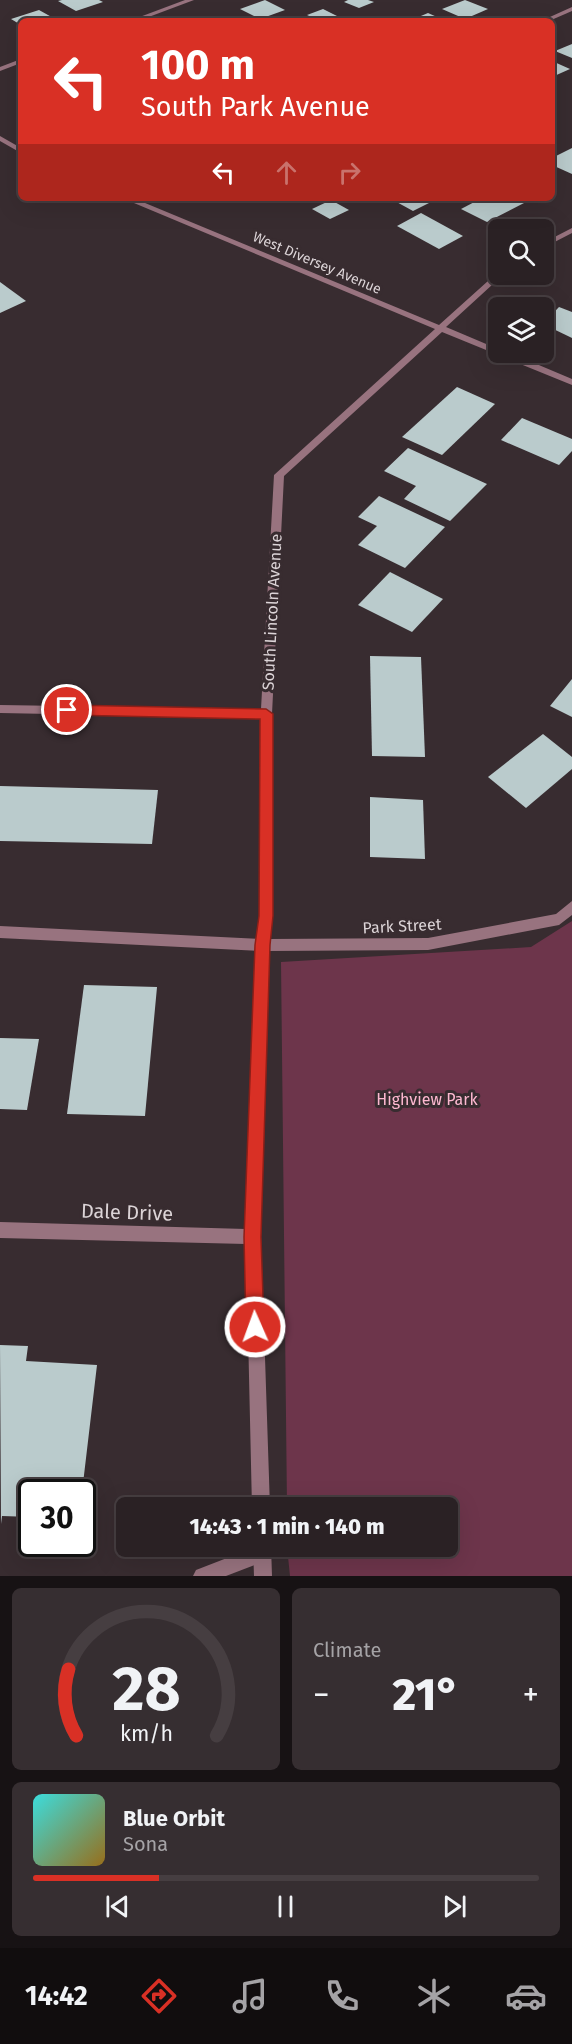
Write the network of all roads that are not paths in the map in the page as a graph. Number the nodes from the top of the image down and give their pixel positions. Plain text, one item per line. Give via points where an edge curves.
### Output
1 (191, 0) edge
2 (572, 9) edge
3 (140, 18) edge
4 (551, 18) edge
5 (18, 62) edge
6 (0, 69) edge
7 (0, 138) edge
8 (18, 149) edge
9 (136, 201) edge
10 (572, 230) edge
11 (554, 240) edge
12 (488, 285) edge
13 (441, 328) junction
14 (488, 347) edge
15 (526, 363) edge
16 (572, 382) edge
17 (0, 709) edge
18 (266, 714) junction
19 (572, 907) edge
20 (0, 932) edge
21 (262, 945) junction
22 (0, 1230) edge
23 (253, 1237) junction
24 (261, 1497) edge
25 (246, 1557) edge
26 (262, 1557) edge
27 (202, 1576) edge
28 (262, 1576) edge

1 - 3 street
2 - 4 street
5 - 6 street
7 - 8 street
9 - 13 street, West Diversey Avenue
10 - 11 street
12 - 13 street, South Lincoln Avenue
13 - 14 street, West Diversey Avenue
13 - 18 street, South Lincoln Avenue via 279,475
15 - 16 street, West Diversey Avenue
17 - 18 street
18 - 21 street, South Lincoln Avenue via 266,916
19 - 21 street, Park Street via 559,919 428,944
20 - 21 street, Park Street
21 - 23 street, South Lincoln Avenue
22 - 23 street, Dale Drive
23 - 24 street, South Lincoln Avenue
25 - 27 street
26 - 28 street

